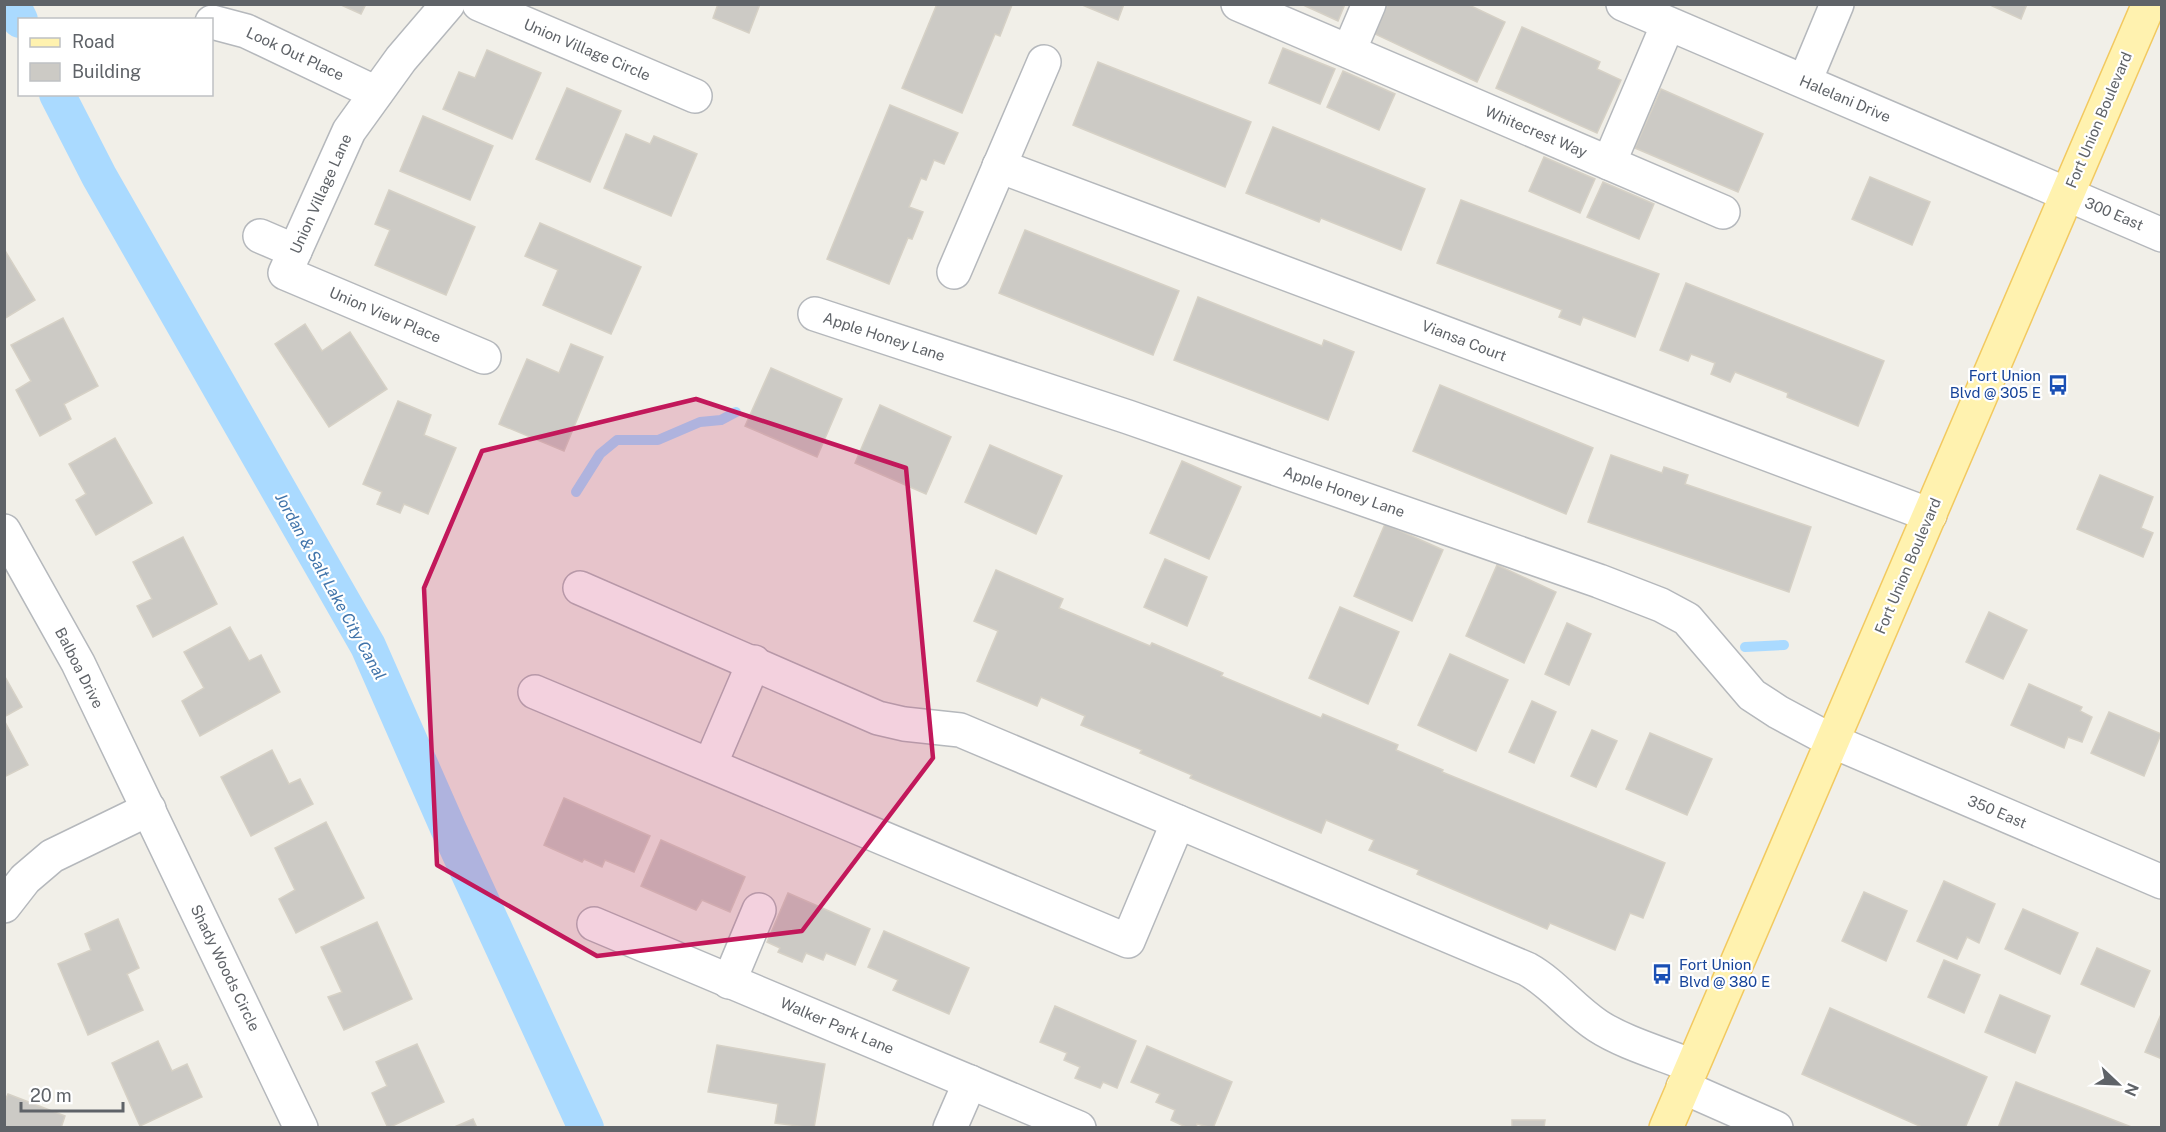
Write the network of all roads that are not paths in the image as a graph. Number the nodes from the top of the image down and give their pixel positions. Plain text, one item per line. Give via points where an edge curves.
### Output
1 (448, 4) edge
2 (480, 4) edge
3 (1238, 4) edge
4 (1370, 4) edge
5 (1623, 4) edge
6 (1838, 4) edge
7 (2149, 4) edge
8 (213, 22) edge
9 (1668, 24) junction
10 (1349, 51) junction
11 (1044, 62) dead end
12 (1805, 81) junction
13 (376, 93) junction
14 (695, 96) dead end
15 (1609, 163) junction
16 (999, 166) junction
17 (2067, 194) junction
18 (1723, 212) dead end
19 (2162, 235) edge
20 (260, 236) dead end
21 (290, 262) junction
22 (954, 272) dead end
23 (815, 315) dead end
24 (484, 357) dead end
25 (1930, 515) junction
26 (4, 531) edge
27 (580, 588) dead end
28 (754, 662) junction
29 (535, 692) dead end
30 (1832, 741) junction
31 (710, 765) junction
32 (149, 808) junction
33 (1178, 822) junction
34 (2162, 882) edge
35 (4, 906) edge
36 (759, 910) dead end
37 (594, 924) dead end
38 (729, 982) junction
39 (1688, 1076) junction
40 (970, 1082) junction
41 (301, 1128) edge
42 (950, 1128) edge
43 (1079, 1128) edge
44 (1666, 1128) edge
45 (1776, 1128) edge

1 - 13 street, Union Village Lane
2 - 14 street, Union Village Circle
3 - 10 street, Whitecrest Way
4 - 10 street
5 - 9 street, Halelani Drive
6 - 12 street
7 - 17 main road, Fort Union Boulevard
8 - 13 street, Look Out Place via 246,30
9 - 12 street, Halelani Drive
9 - 15 street
10 - 15 street, Whitecrest Way
11 - 16 street
12 - 17 street, Halelani Drive
13 - 21 street, Union Village Lane via 349,131
15 - 18 street, Whitecrest Way
16 - 22 street
16 - 25 street, Viansa Court
17 - 19 street, 300 East
17 - 25 main road, Fort Union Boulevard
20 - 21 street, Union View Place
21 - 24 street, Union View Place
23 - 30 street, Apple Honey Lane via 1128,417 1661,605 1687,620 1752,695
25 - 30 main road, Fort Union Boulevard
26 - 32 street, Balboa Drive via 78,663
27 - 28 street
28 - 31 street
28 - 33 street via 878,718 960,730
29 - 31 street
30 - 34 street, 350 East
30 - 39 main road, Fort Union Boulevard
31 - 33 street via 1128,941
32 - 35 street via 52,855 25,879
32 - 41 street, Shady Woods Circle
33 - 39 street via 1527,969 1543,978 1575,1011
36 - 38 street
37 - 38 street, Walker Park Lane
38 - 40 street, Walker Park Lane
39 - 44 main road, Fort Union Boulevard
39 - 45 street
40 - 42 street
40 - 43 street, Walker Park Lane

